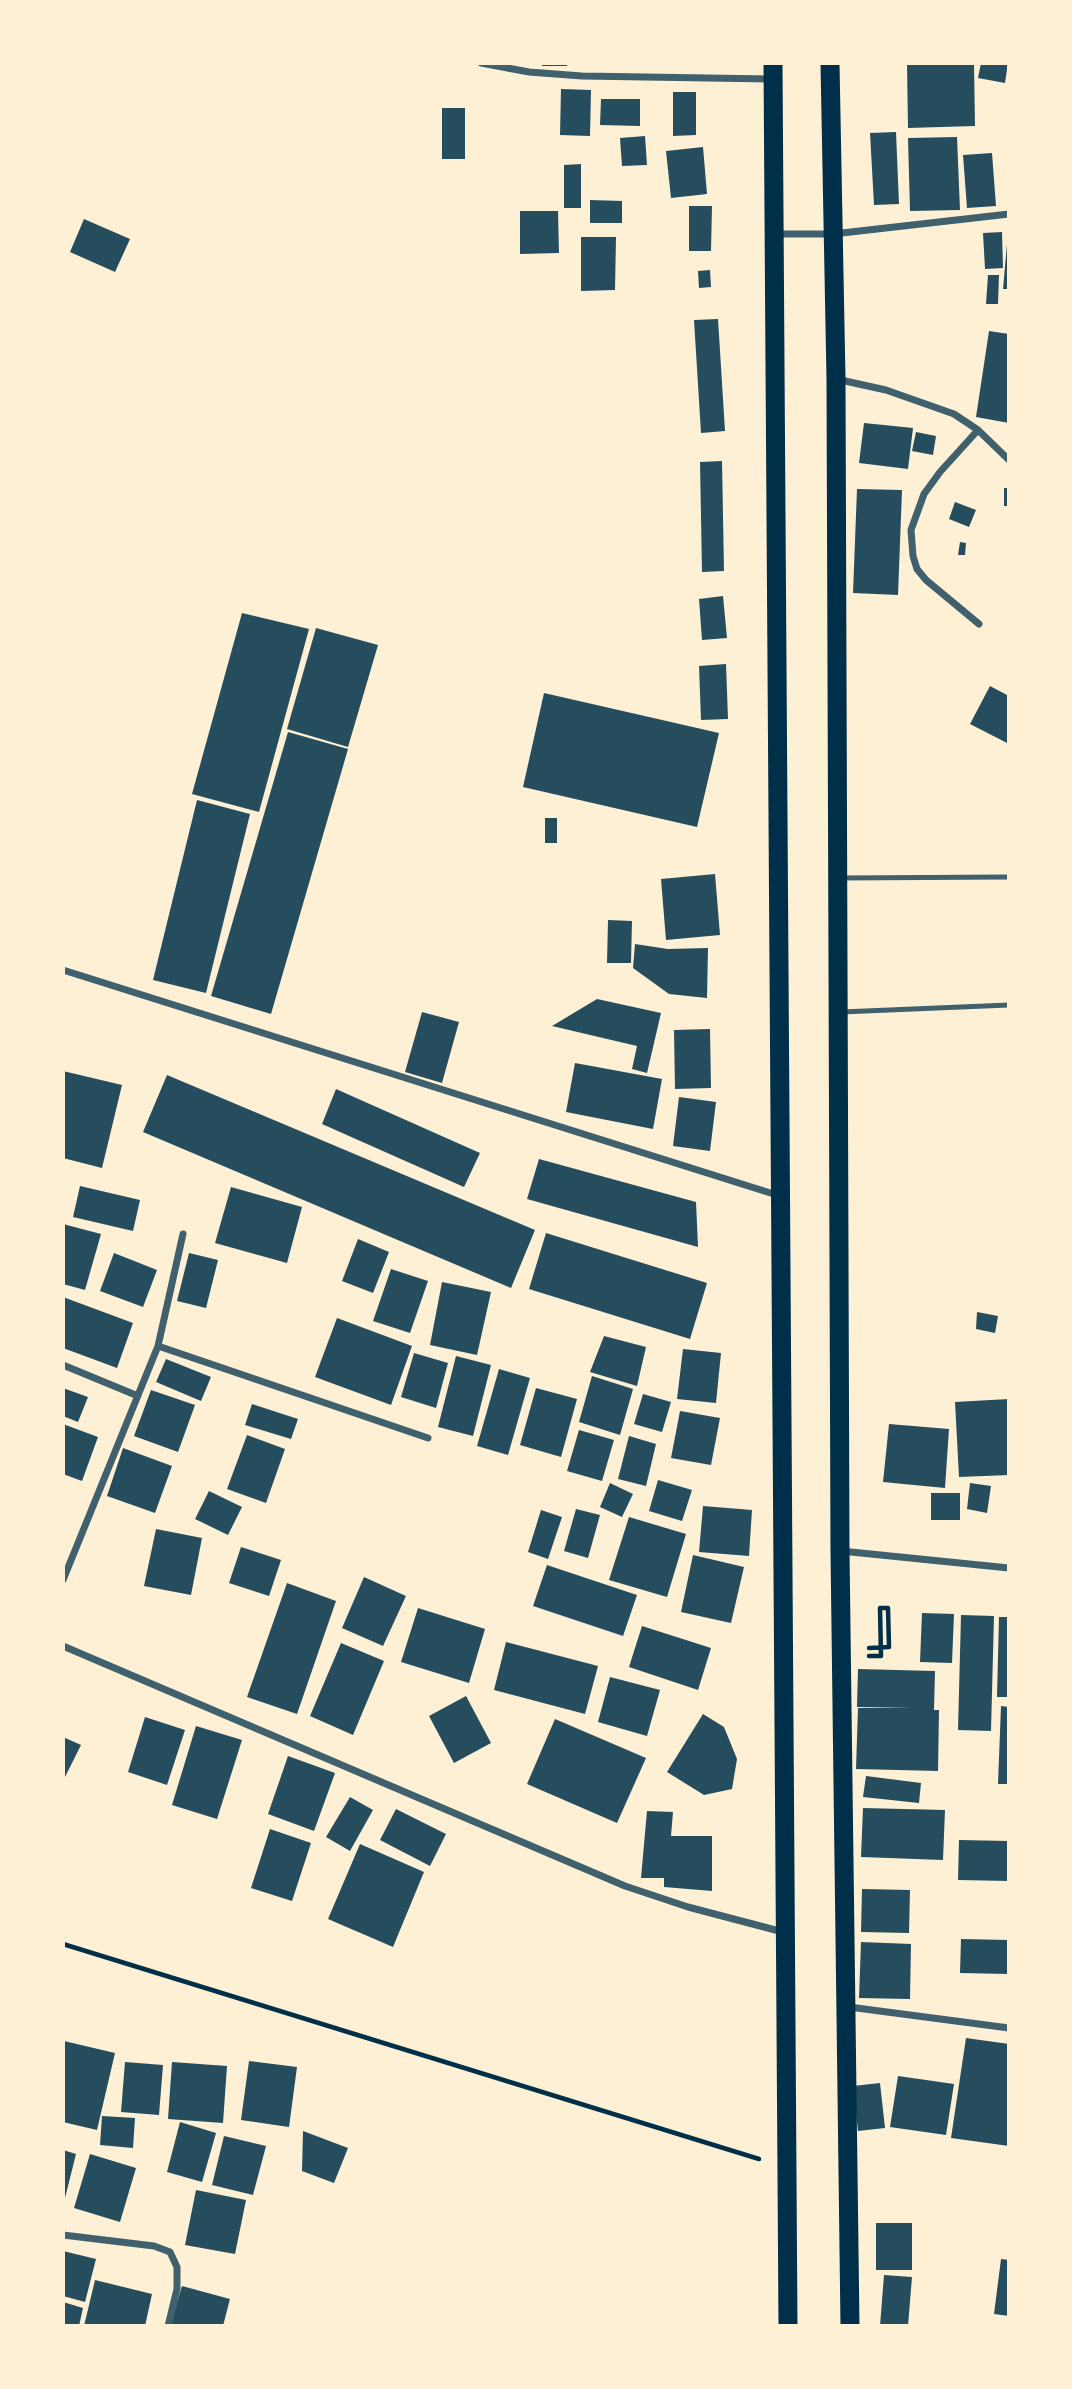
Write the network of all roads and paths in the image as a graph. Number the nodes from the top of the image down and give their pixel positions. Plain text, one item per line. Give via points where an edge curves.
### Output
1 (481, 63) edge
2 (830, 63) edge
3 (773, 71) edge
4 (1009, 214) edge
5 (774, 234) junction
6 (833, 234) junction
7 (836, 379) junction
8 (978, 430) junction
9 (1009, 460) edge
10 (979, 624) dead end
11 (1009, 877) edge
12 (837, 878) junction
13 (63, 970) edge
14 (1009, 1005) edge
15 (838, 1012) junction
16 (780, 1197) junction
17 (183, 1234) dead end
18 (158, 1346) junction
19 (63, 1365) edge
20 (138, 1396) junction
21 (428, 1438) dead end
22 (840, 1551) junction
23 (1009, 1568) edge
24 (63, 1580) edge
25 (63, 1646) edge
26 (889, 1647) dead end
27 (881, 1656) dead end
28 (785, 1933) junction
29 (63, 1944) edge
30 (845, 2007) junction
31 (1009, 2028) edge
32 (787, 2168) junction
33 (63, 2235) edge
34 (168, 2326) edge
35 (788, 2326) edge
36 (850, 2326) edge

1 - 3 street via 582,76
2 - 6 highway
3 - 5 highway
4 - 6 street
5 - 6 street
5 - 16 highway
6 - 7 highway
7 - 8 street via 925,402
7 - 12 highway
8 - 9 street
8 - 10 street via 924,494 911,530 917,569
11 - 12 lane
12 - 15 highway
13 - 16 street
14 - 15 lane
15 - 22 highway
16 - 28 highway
17 - 18 street
18 - 20 street
18 - 21 street
19 - 20 street
20 - 24 street
22 - 23 street
22 - 30 highway
25 - 28 street via 625,1886
26 - 27 path via 888,1608 880,1608
28 - 32 highway
29 - 32 path
30 - 31 street
30 - 36 highway
32 - 35 highway
33 - 34 street via 170,2252 177,2267 177,2289

